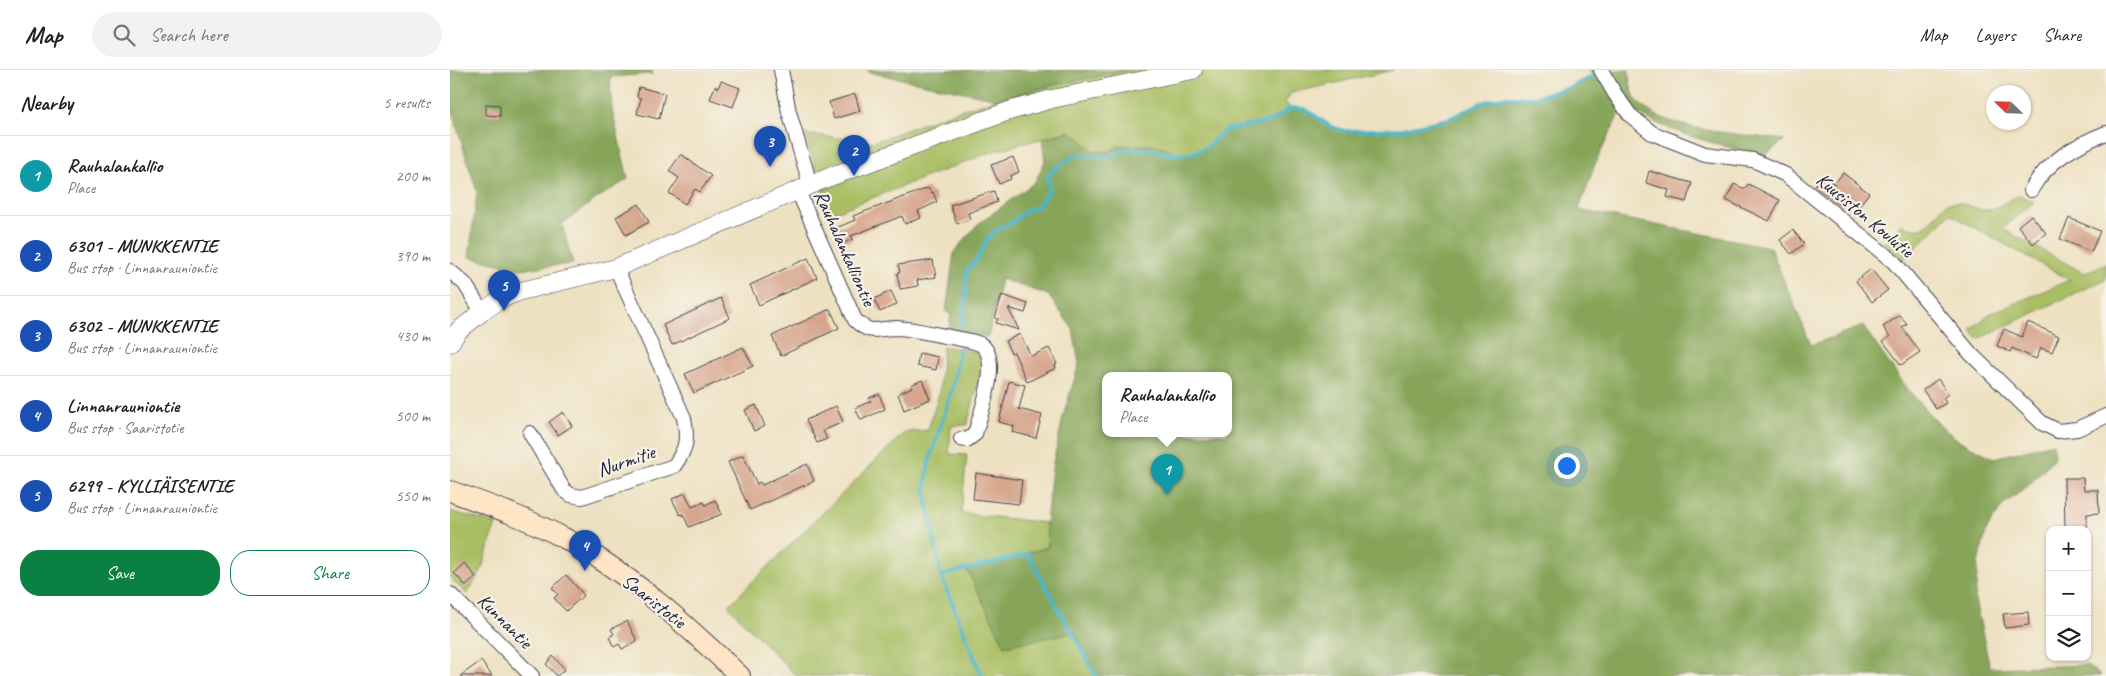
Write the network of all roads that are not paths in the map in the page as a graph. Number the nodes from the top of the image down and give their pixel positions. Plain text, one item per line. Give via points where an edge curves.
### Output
1 (781, 70) edge
2 (1192, 70) edge
3 (1601, 70) edge
4 (2106, 133) edge
5 (804, 187) junction
6 (2031, 190) dead end
7 (616, 268) junction
8 (450, 271) edge
9 (482, 312) junction
10 (450, 343) edge
11 (2106, 416) edge
12 (530, 433) dead end
13 (961, 439) dead end
14 (450, 491) edge
15 (450, 594) edge
16 (532, 676) edge
17 (740, 676) edge

1 - 5 street
2 - 5 street via 1009,111
3 - 11 street, Kuusiston Koulutie via 1630,115 1652,133 1705,154 1753,160 1786,175 1894,262 1972,354 2042,423 2058,431 2077,430
4 - 6 street via 2062,156 2039,176
5 - 7 street
5 - 13 street, Rauhalankalliontie via 855,320 862,327 870,331 901,328 927,332 971,341 988,352 990,372 974,434 967,440
7 - 9 street via 521,292 501,299
7 - 12 street, Nurmitie via 684,418 687,435 680,457 674,466 582,497 564,490
8 - 9 street via 465,284
9 - 10 street via 458,331
14 - 17 main road, Saaristotie via 546,529 599,559 687,626
15 - 16 street, Kunnantie

